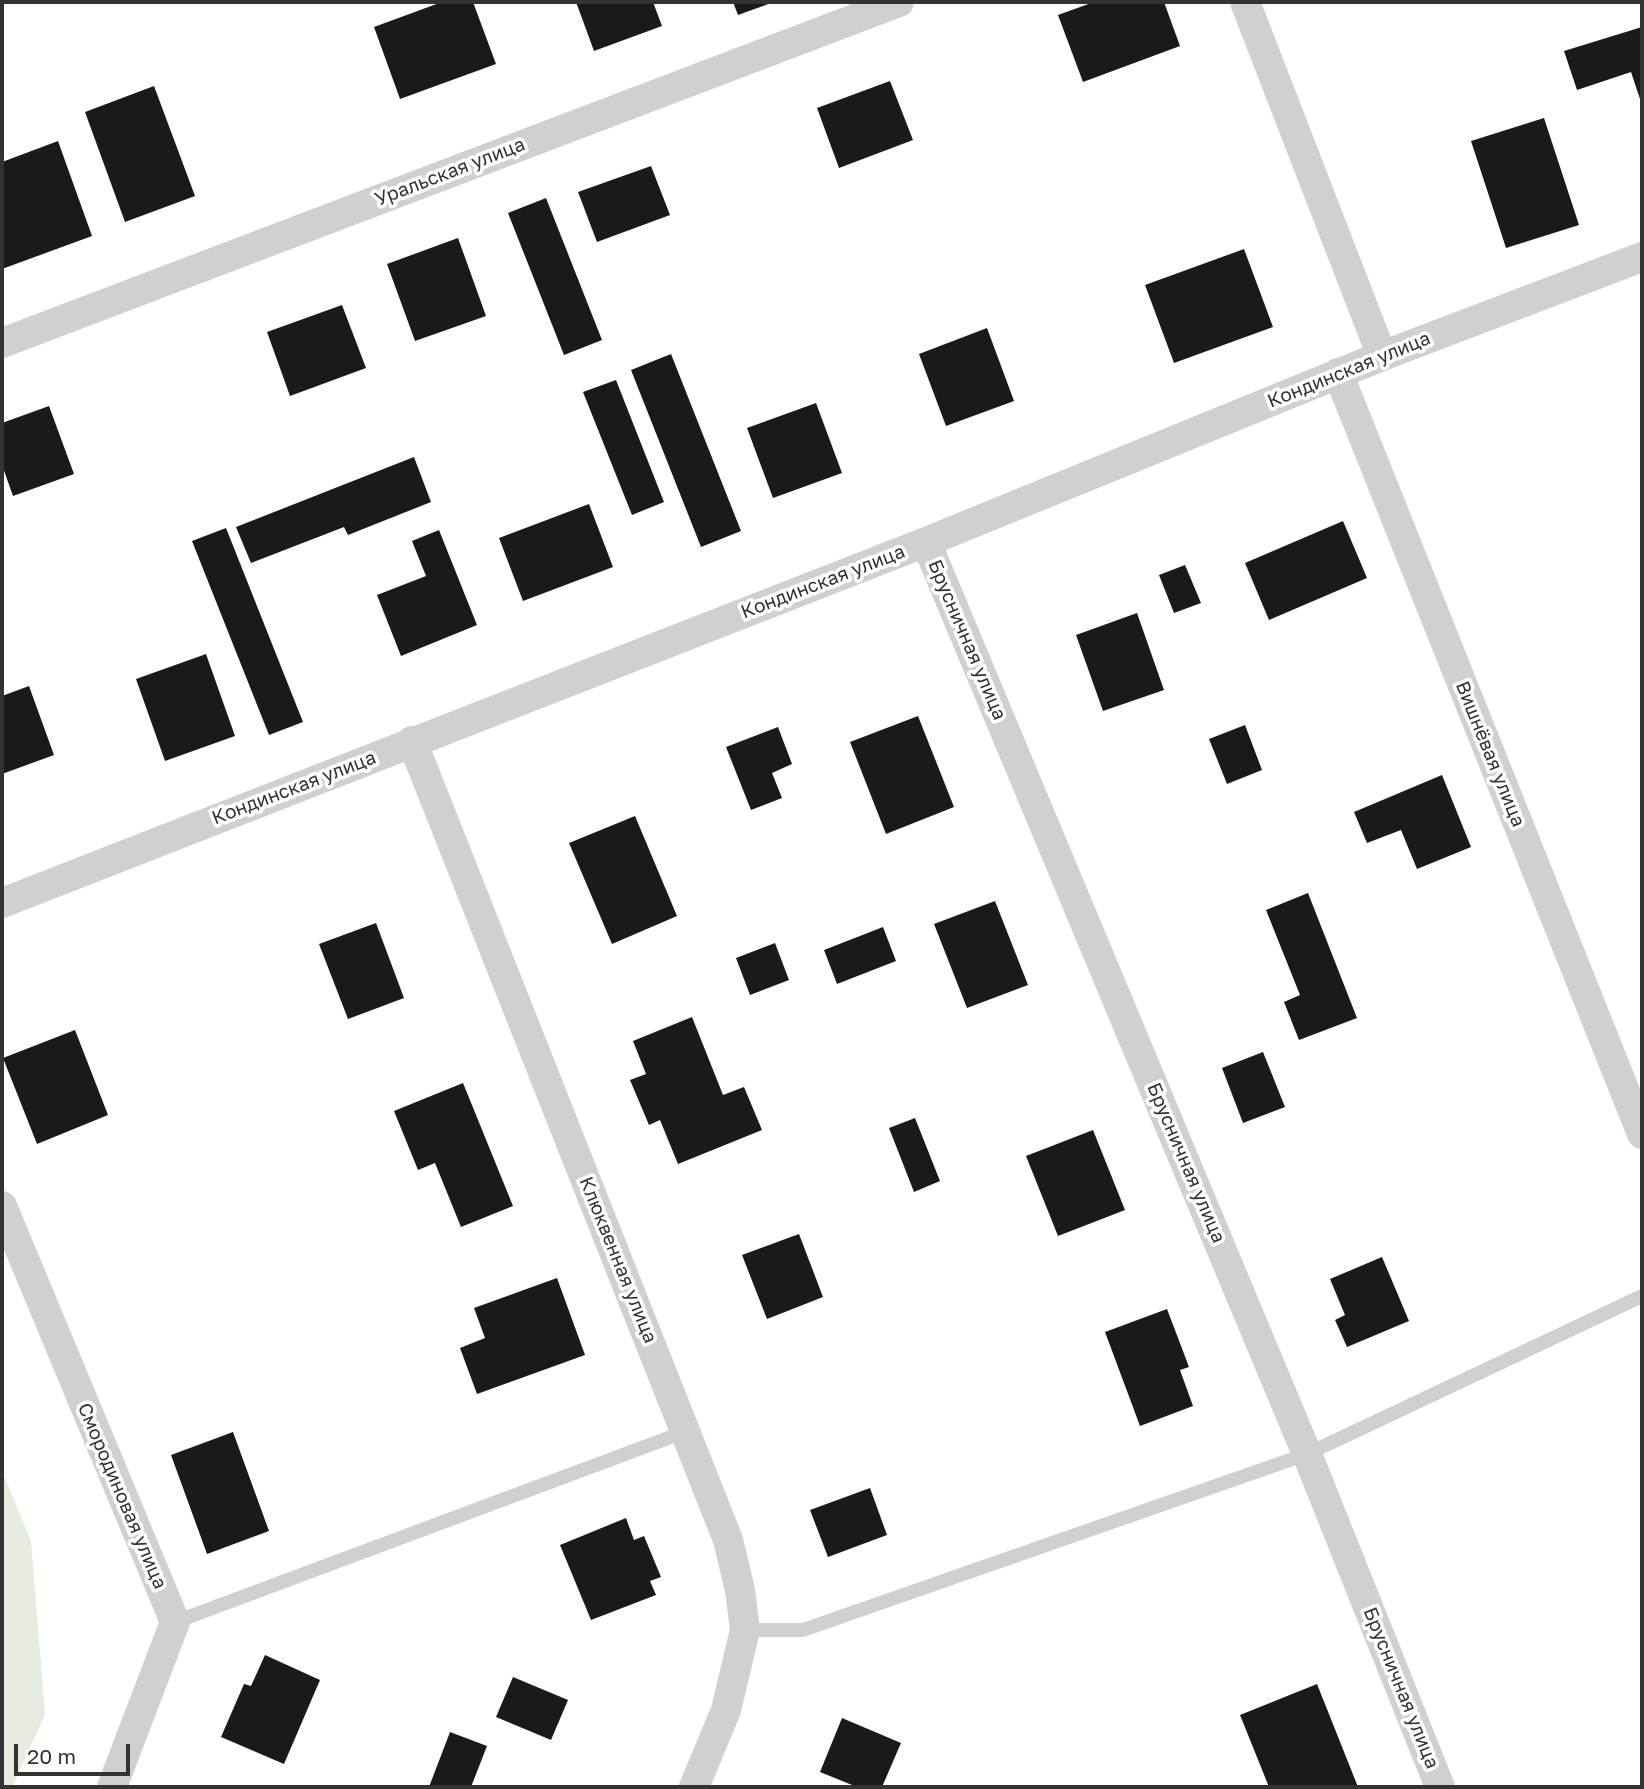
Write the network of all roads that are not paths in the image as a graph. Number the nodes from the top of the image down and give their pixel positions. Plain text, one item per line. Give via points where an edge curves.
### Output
1 (899, 2) edge
2 (1245, 2) edge
3 (1642, 257) edge
4 (2, 344) edge
5 (1382, 356) junction
6 (1338, 373) junction
7 (926, 542) junction
8 (412, 741) junction
9 (2, 903) edge
10 (1642, 1134) edge
11 (2, 1206) edge
12 (1642, 1296) edge
13 (687, 1431) junction
14 (1307, 1454) junction
15 (175, 1622) junction
16 (745, 1630) junction
17 (111, 1787) edge
18 (694, 1787) edge
19 (1440, 1787) edge

1 - 4 street, Уральская улица
2 - 5 street
3 - 5 street, Кондинская улица
5 - 6 street, Кондинская улица
6 - 7 street, Кондинская улица
6 - 10 street, Вишнёвая улица
7 - 8 street, Кондинская улица
7 - 14 street, Брусничная улица
8 - 9 street, Кондинская улица
8 - 13 street, Клюквенная улица
11 - 15 street, Смородиновая улица
12 - 14 lane
13 - 15 lane
13 - 16 street, Клюквенная улица via 728,1540
14 - 16 lane via 803,1630
14 - 19 street, Брусничная улица
15 - 17 street
16 - 18 street, Клюквенная улица via 726,1710

